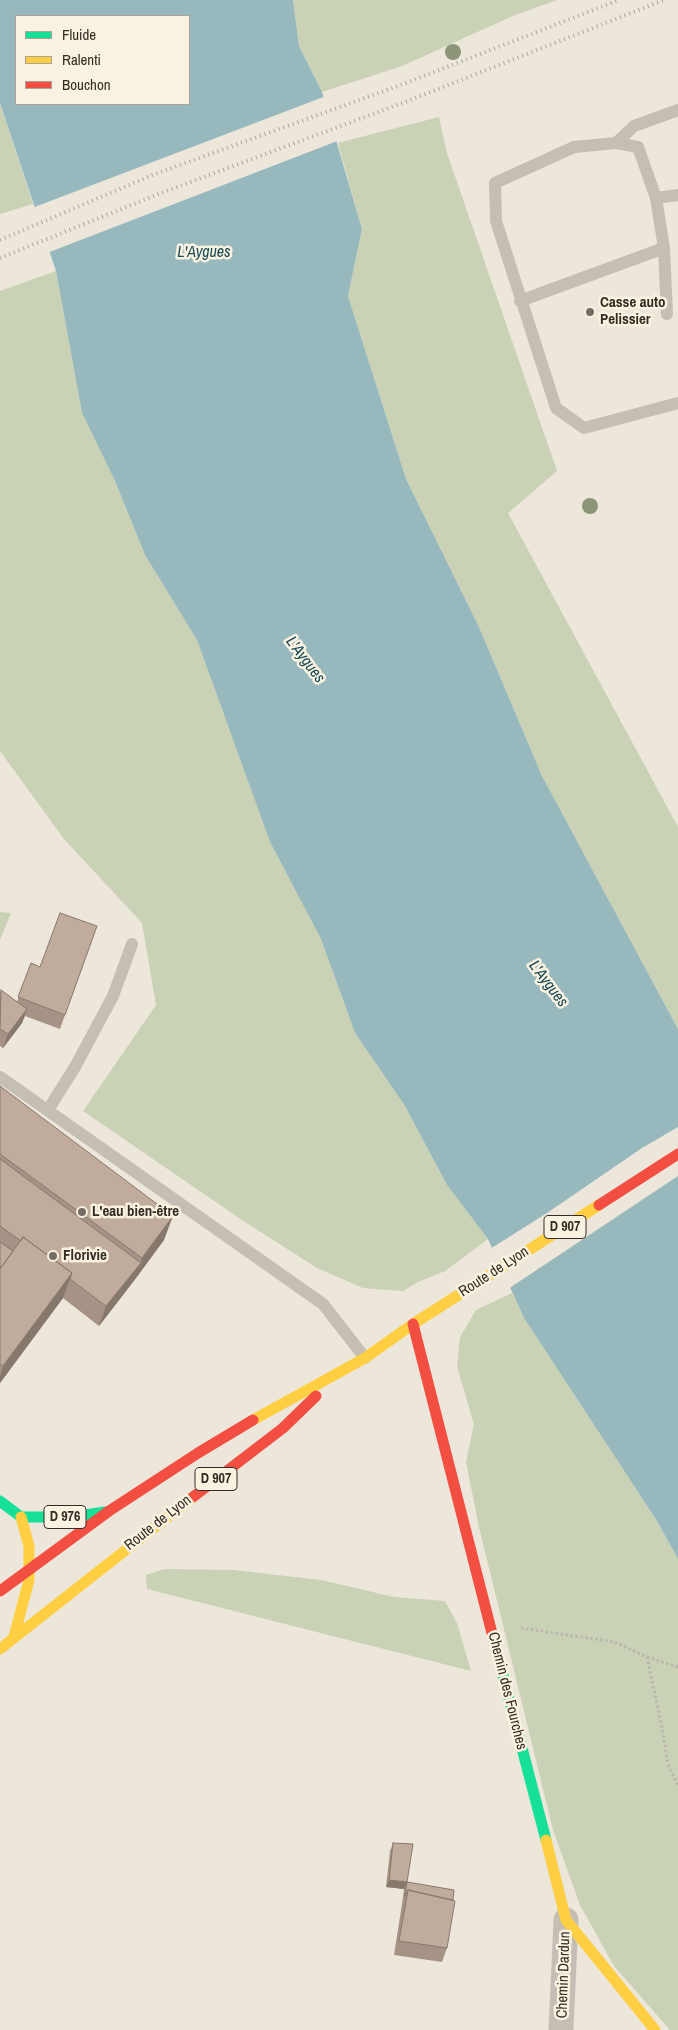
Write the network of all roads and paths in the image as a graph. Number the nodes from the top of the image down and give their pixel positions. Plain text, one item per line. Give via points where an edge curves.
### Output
1 (678, 110) edge
2 (616, 143) junction
3 (678, 195) edge
4 (656, 198) junction
5 (664, 248) junction
6 (520, 301) junction
7 (667, 314) dead end
8 (678, 403) edge
9 (132, 944) dead end
10 (0, 1077) edge
11 (48, 1110) junction
12 (678, 1154) edge
13 (413, 1324) junction
14 (365, 1358) junction
15 (337, 1376) junction
16 (0, 1502) edge
17 (109, 1511) junction
18 (21, 1516) junction
19 (30, 1569) junction
20 (90, 1576) junction
21 (0, 1579) edge
22 (11, 1584) junction
23 (63, 1584) dead end
24 (28, 1588) junction
25 (42, 1588) dead end
26 (0, 1592) edge
27 (491, 1623) junction
28 (14, 1637) junction
29 (0, 1649) edge
30 (647, 1657) junction
31 (678, 1667) edge
32 (678, 1786) edge
33 (566, 1920) junction
34 (561, 2030) edge
35 (655, 2030) edge

1 - 2 lane via 634,126
2 - 4 lane via 638,147
2 - 6 lane via 574,147 495,182 496,221
3 - 4 lane
4 - 5 lane
5 - 6 lane
5 - 7 lane
6 - 8 lane via 556,408 584,428
9 - 11 lane via 113,996
10 - 11 lane
11 - 14 lane via 324,1304
12 - 13 main road, Route de Lyon / D 907
13 - 14 main road, Route de Lyon / D 907
13 - 27 main road, Chemin des Fourches
14 - 15 main road, Route de Lyon / D 907
15 - 17 main road, Route de Lyon / D 907 via 266,1412
15 - 20 main road, Route de Lyon / D 907 via 283,1428
16 - 18 main road, D 976
17 - 18 main road, D 976 via 72,1517
17 - 19 main road, Route de Lyon / D 907
18 - 19 main road via 29,1546
19 - 22 main road, Route de Lyon / D 907
19 - 24 main road
20 - 23 main road
20 - 28 main road, Route de Lyon / D 907
21 - 22 main road
22 - 24 main road
22 - 26 main road, Route de Lyon / D 907
24 - 25 main road
24 - 28 main road
27 - 30 path via 616,1642
27 - 33 main road, Chemin des Fourches
28 - 29 main road, Route de Lyon / D 907
30 - 31 path
30 - 32 path via 668,1764
33 - 34 street, Chemin Dardun
33 - 35 main road, Chemin des Fourches

